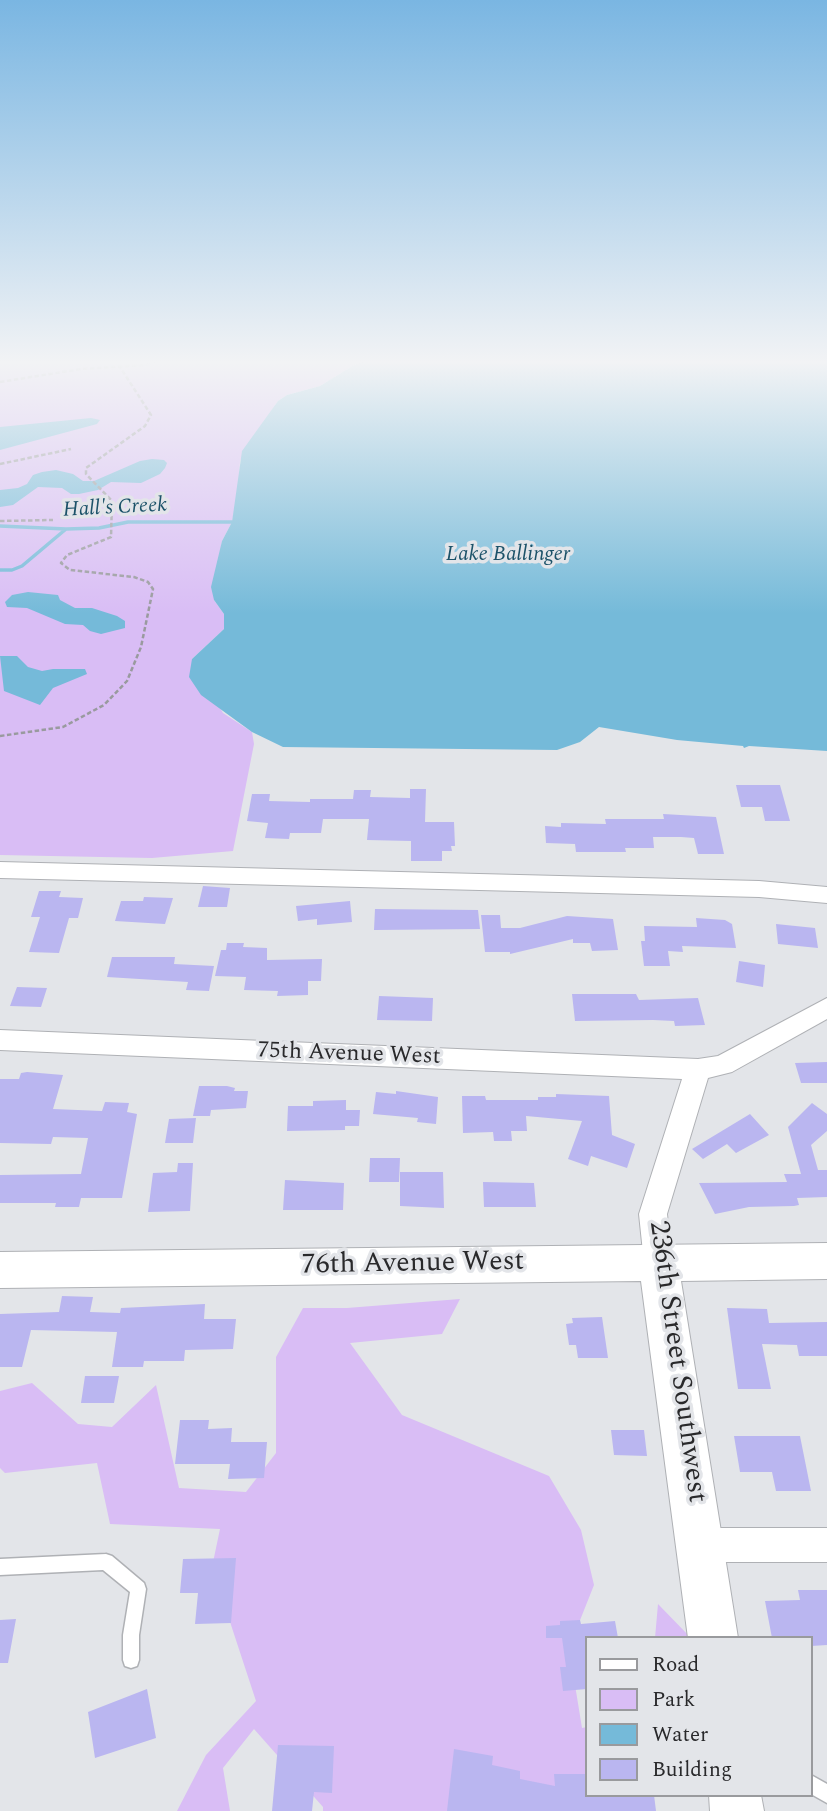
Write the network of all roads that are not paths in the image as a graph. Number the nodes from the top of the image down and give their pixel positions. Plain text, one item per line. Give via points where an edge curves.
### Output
1 (0, 870) edge
2 (827, 895) edge
3 (827, 1007) edge
4 (0, 1040) edge
5 (698, 1069) junction
6 (827, 1261) edge
7 (658, 1262) junction
8 (0, 1270) edge
9 (701, 1545) junction
10 (827, 1545) edge
11 (0, 1567) edge
12 (713, 1636) edge
13 (131, 1660) dead end

1 - 2 street via 731,888
3 - 5 street via 723,1065
4 - 5 street, 75th Avenue West
5 - 7 street, 236th Street Southwest via 653,1214
6 - 7 street, 76th Avenue West
7 - 8 street, 76th Avenue West
7 - 9 street, 236th Street Southwest
9 - 10 street
9 - 12 street, 236th Street Southwest
11 - 13 lane via 106,1562 138,1589

